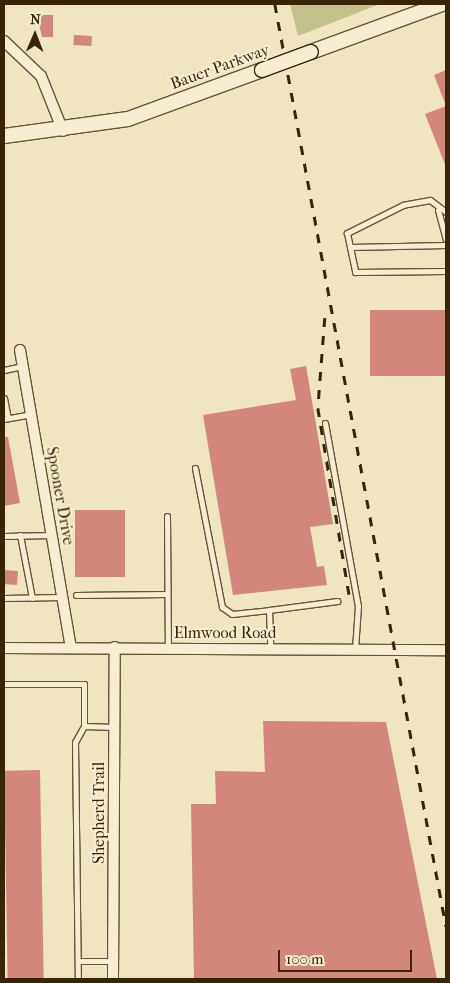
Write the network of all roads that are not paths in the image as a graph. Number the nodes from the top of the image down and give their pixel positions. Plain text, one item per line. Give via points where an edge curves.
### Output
1 (442, 4) edge
2 (4, 41) edge
3 (63, 131) junction
4 (4, 136) edge
5 (438, 210) junction
6 (446, 212) edge
7 (446, 240) edge
8 (446, 245) edge
9 (350, 247) junction
10 (446, 271) edge
11 (20, 350) dead end
12 (23, 366) junction
13 (4, 370) edge
14 (4, 398) edge
15 (31, 414) junction
16 (6, 418) edge
17 (325, 423) dead end
18 (195, 468) dead end
19 (167, 516) dead end
20 (20, 535) junction
21 (52, 535) junction
22 (4, 536) edge
23 (167, 594) junction
24 (76, 595) dead end
25 (4, 598) edge
26 (32, 598) junction
27 (62, 598) junction
28 (337, 601) dead end
29 (270, 610) junction
30 (71, 647) junction
31 (115, 647) junction
32 (168, 647) junction
33 (4, 648) edge
34 (270, 648) junction
35 (355, 649) junction
36 (446, 650) edge
37 (4, 684) edge
38 (84, 726) junction
39 (114, 727) junction
40 (78, 961) junction
41 (113, 961) junction
42 (78, 979) edge
43 (113, 979) edge

1 - 3 main road, Bauer Parkway, bridge via 128,119
2 - 3 street via 41,76
3 - 4 main road, Bauer Parkway
5 - 6 lane
5 - 7 lane
5 - 9 lane via 430,200 403,204 347,233
8 - 9 lane
9 - 10 lane via 355,272
11 - 12 street, Spooner Drive
12 - 13 lane
12 - 15 street, Spooner Drive
14 - 16 lane
15 - 16 lane
15 - 21 street, Spooner Drive
17 - 35 lane via 358,606
18 - 29 lane via 222,607 232,614
19 - 23 lane
20 - 21 lane
20 - 22 lane
20 - 26 lane
21 - 27 street, Spooner Drive
23 - 24 lane
23 - 32 lane
25 - 26 lane
26 - 27 lane
27 - 30 street, Spooner Drive
28 - 29 lane
29 - 34 lane
30 - 31 street, Elmwood Road
30 - 33 street, Elmwood Road
31 - 32 street, Elmwood Road
31 - 39 street, Shepherd Trail
32 - 34 street, Elmwood Road
34 - 35 street, Elmwood Road
35 - 36 street, Elmwood Road
37 - 38 lane via 84,684
38 - 39 lane
38 - 40 lane via 75,742
39 - 41 street, Shepherd Trail
40 - 41 lane
40 - 42 lane
41 - 43 street, Shepherd Trail

